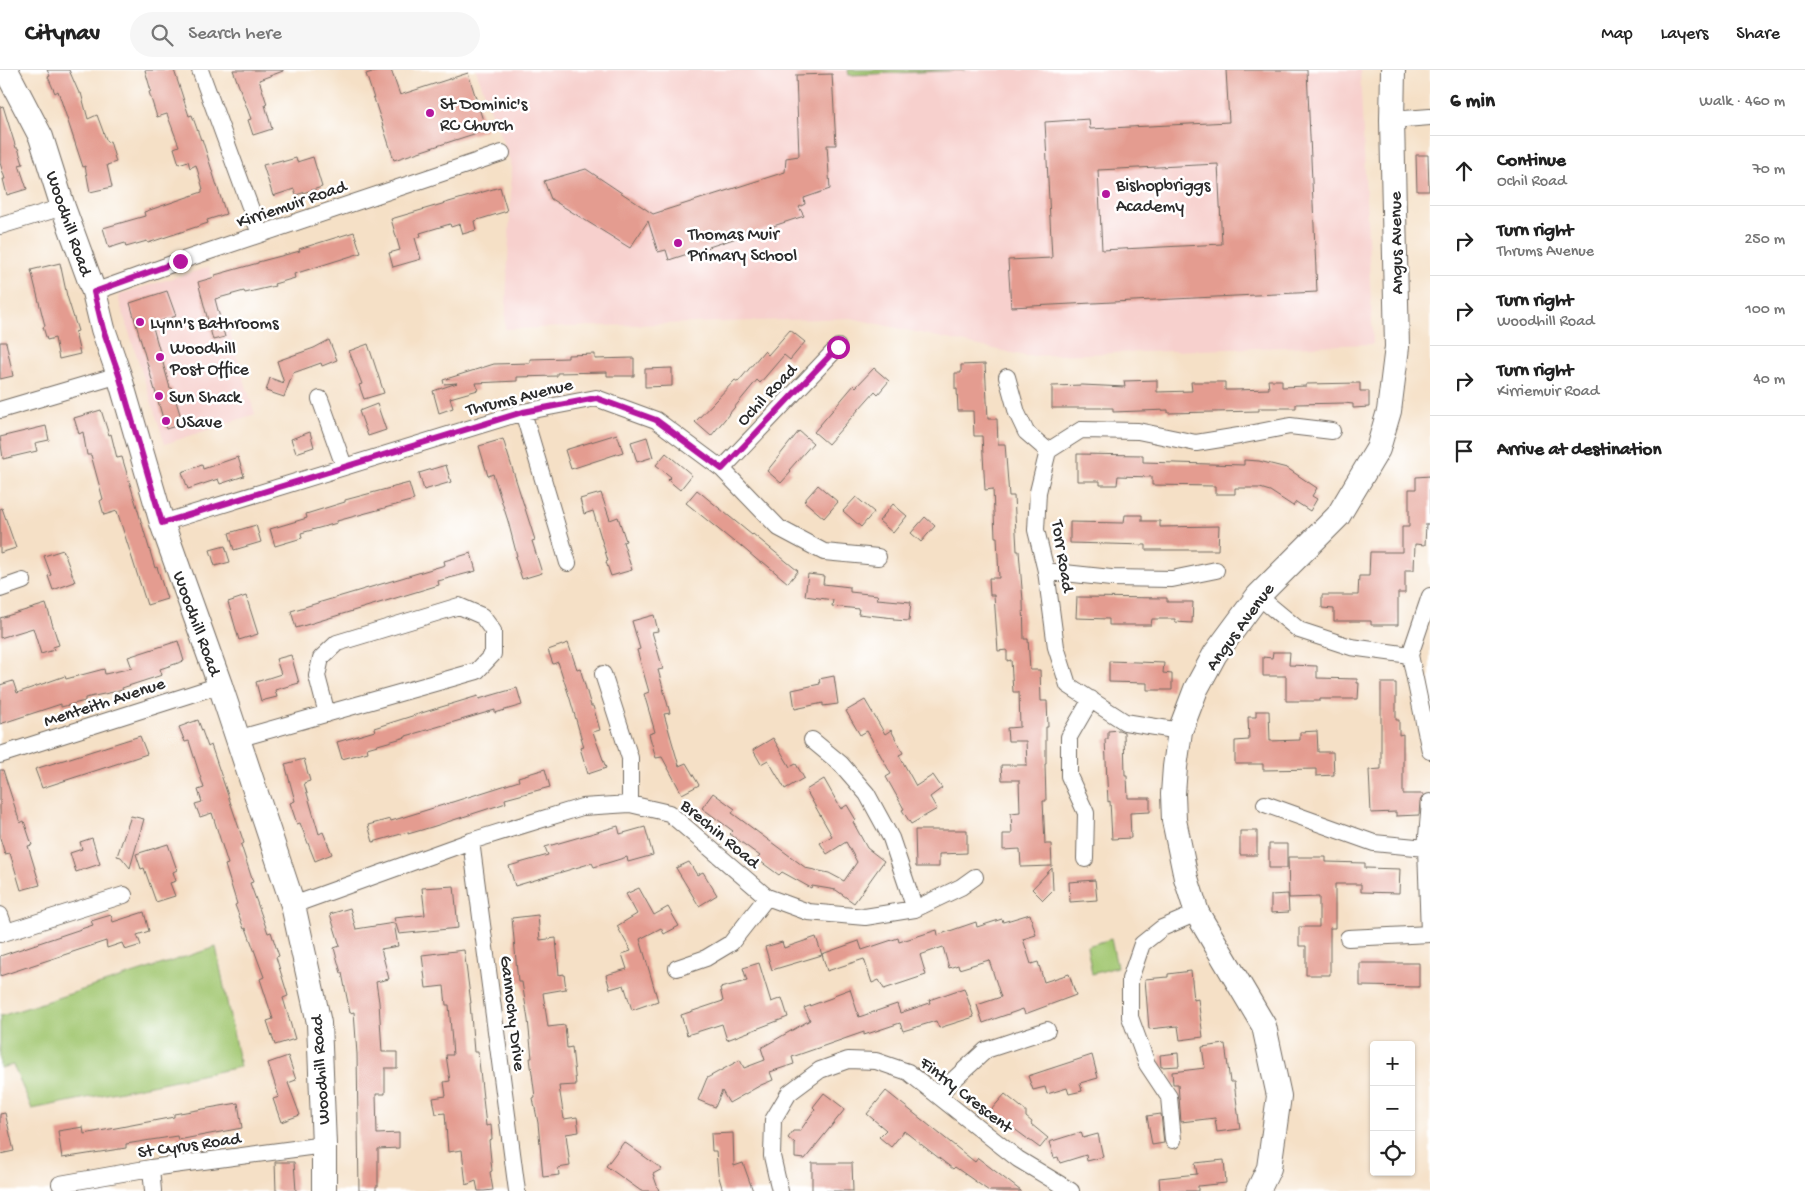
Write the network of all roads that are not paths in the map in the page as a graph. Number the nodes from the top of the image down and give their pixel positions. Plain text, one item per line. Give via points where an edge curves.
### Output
1 (6, 70) edge
2 (200, 70) edge
3 (1393, 70) edge
4 (1430, 117) edge
5 (1392, 120) junction
6 (502, 153) dead end
7 (63, 207) junction
8 (0, 226) edge
9 (260, 234) junction
10 (94, 292) junction
11 (838, 347) dead end
12 (119, 375) junction
13 (1008, 377) dead end
14 (320, 399) dead end
15 (0, 410) edge
16 (523, 412) junction
17 (1332, 431) dead end
18 (1048, 451) junction
19 (344, 466) junction
20 (722, 469) junction
21 (162, 523) junction
22 (878, 557) dead end
23 (568, 564) dead end
24 (1216, 570) dead end
25 (1046, 571) junction
26 (23, 581) dead end
27 (0, 589) edge
28 (1258, 596) junction
29 (1430, 596) edge
30 (1410, 655) junction
31 (603, 674) dead end
32 (220, 685) junction
33 (1091, 699) junction
34 (327, 714) junction
35 (1180, 731) junction
36 (237, 739) junction
37 (812, 740) dead end
38 (1430, 751) edge
39 (0, 755) edge
40 (1430, 802) edge
41 (630, 804) junction
42 (1265, 804) dead end
43 (471, 840) junction
44 (1426, 848) junction
45 (1085, 859) dead end
46 (975, 877) dead end
47 (124, 894) dead end
48 (767, 897) junction
49 (293, 905) junction
50 (915, 909) junction
51 (1198, 913) junction
52 (0, 915) edge
53 (3, 933) edge
54 (1429, 933) edge
55 (1348, 938) dead end
56 (677, 968) dead end
57 (1047, 1030) dead end
58 (937, 1095) junction
59 (1173, 1140) dead end
60 (324, 1145) junction
61 (151, 1168) junction
62 (60, 1184) dead end
63 (153, 1191) edge
64 (324, 1191) edge
65 (516, 1191) edge
66 (780, 1191) edge
67 (1071, 1191) edge
68 (1258, 1191) edge

1 - 7 street, Woodhill Road via 41,137
2 - 9 street
3 - 5 street, Angus Avenue
4 - 5 street
5 - 28 street, Angus Avenue via 1397,347 1389,412 1378,449 1338,516
6 - 9 street, Kirriemuir Road
7 - 8 street
7 - 10 street, Woodhill Road
9 - 10 street, Kirriemuir Road
10 - 12 street, Woodhill Road
11 - 20 street, Ochil Road
12 - 15 street
12 - 21 street, Woodhill Road
13 - 18 street via 1017,413 1026,432
14 - 19 street
16 - 19 street, Thrums Avenue
16 - 20 street, Thrums Avenue via 596,398 656,420
16 - 23 street
17 - 18 street via 1290,426 1196,443 1138,431 1082,430
18 - 25 street, Torr Road via 1038,492 1036,530
19 - 21 street, Thrums Avenue
20 - 22 street, Thrums Avenue via 779,528 824,552
21 - 32 street, Woodhill Road
24 - 25 street via 1172,579 1111,578
25 - 33 street, Torr Road via 1056,648 1068,685
26 - 27 street
28 - 30 street via 1299,630 1351,647
28 - 35 street, Angus Avenue via 1215,654 1196,689
29 - 30 street
30 - 38 street
31 - 41 street via 630,758
32 - 36 street, Woodhill Road
32 - 39 street, Menteith Avenue
33 - 35 street, Torr Road via 1124,722
33 - 45 street via 1069,737 1069,776 1086,813
34 - 34 street via 477,671 493,654 493,631 482,616 459,606 337,643 321,658 317,676
34 - 36 street
35 - 51 street, Angus Avenue via 1173,794 1174,820 1186,878
36 - 49 street, Woodhill Road
37 - 50 street via 841,764 867,794 891,838
40 - 44 street
41 - 43 street, Brechin Road via 582,807
41 - 48 street, Brechin Road via 669,813
42 - 44 street via 1374,843
43 - 49 street, Brechin Road
43 - 65 street, Gannochy Drive
44 - 54 street
46 - 50 street, Brechin Road
47 - 53 street
48 - 50 street, Brechin Road via 808,912 834,915 865,917
48 - 56 street via 731,943 706,958
49 - 60 street, Woodhill Road via 319,1022
51 - 59 street via 1162,928 1142,944 1130,979 1130,1016 1147,1064 1169,1097
51 - 68 street, Angus Avenue via 1264,1026 1278,1096 1269,1168
52 - 53 street
54 - 55 street
57 - 58 street via 986,1050
58 - 66 street, Fintry Crescent via 908,1072 876,1061 848,1060 820,1070 789,1093 773,1120 772,1156
58 - 67 street, Fintry Crescent via 1018,1159
60 - 61 street, St Cyrus Road
60 - 64 street, Woodhill Road
61 - 62 street, St Cyrus Road
61 - 63 street

